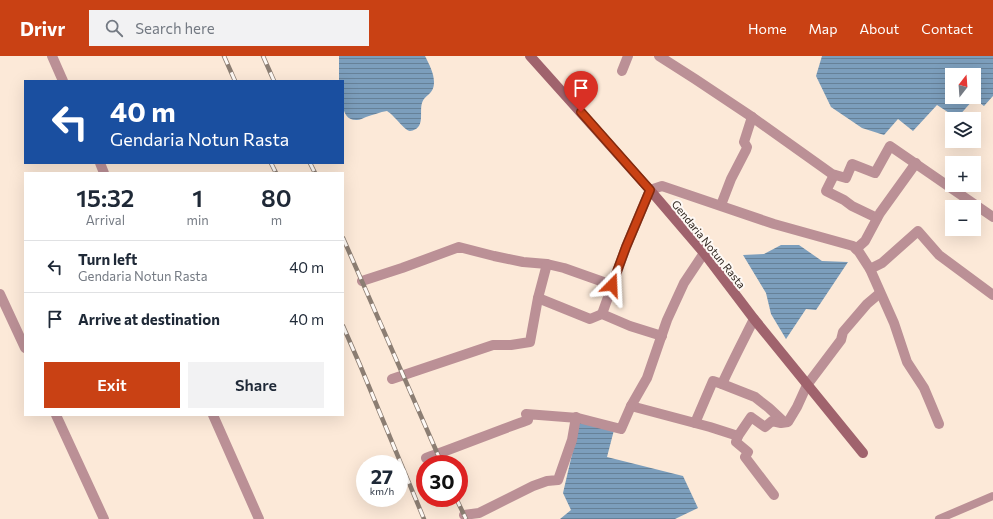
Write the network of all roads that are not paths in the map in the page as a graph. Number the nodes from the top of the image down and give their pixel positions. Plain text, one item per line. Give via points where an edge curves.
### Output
1 (52, 56) edge
2 (530, 56) edge
3 (628, 56) edge
4 (659, 56) edge
5 (622, 71) dead end
6 (63, 80) edge
7 (752, 117) junction
8 (916, 163) junction
9 (834, 175) junction
10 (650, 190) junction
11 (721, 205) junction
12 (993, 217) edge
13 (877, 218) junction
14 (856, 249) junction
15 (704, 253) junction
16 (547, 264) junction
17 (870, 269) junction
18 (362, 281) dead end
19 (612, 285) junction
20 (880, 293) junction
21 (0, 294) edge
22 (993, 295) edge
23 (538, 298) junction
24 (602, 314) junction
25 (754, 319) junction
26 (662, 336) junction
27 (24, 346) edge
28 (392, 379) dead end
29 (722, 384) junction
30 (807, 385) junction
31 (631, 406) junction
32 (56, 416) edge
33 (213, 416) edge
34 (576, 418) junction
35 (784, 422) junction
36 (695, 423) junction
37 (938, 424) dead end
38 (738, 436) junction
39 (863, 453) dead end
40 (434, 455) edge
41 (774, 495) dead end
42 (993, 496) edge
43 (464, 515) dead end
44 (942, 518) edge
45 (104, 519) edge
46 (259, 519) edge

1 - 6 street
2 - 10 main road, Gendaria Notun Rasta
3 - 5 street
4 - 7 street
7 - 9 street
7 - 11 street via 744,142 746,150
8 - 9 street via 890,146 875,173 852,164 846,178
8 - 12 street
8 - 13 street
9 - 13 street via 826,192
10 - 11 street via 662,186
10 - 15 main road, Gendaria Notun Rasta
10 - 19 street
11 - 14 street
13 - 14 street via 865,241
14 - 17 street
15 - 25 main road, Gendaria Notun Rasta
15 - 26 street via 684,283
16 - 18 street via 494,256 459,247
16 - 19 street
16 - 23 street
17 - 20 street
17 - 22 street via 882,263 918,231 939,255
19 - 24 street
20 - 30 street via 843,332 841,340
20 - 37 street via 894,323 907,362 924,388
21 - 27 street
23 - 24 street via 590,319
23 - 28 street via 530,342 493,345
24 - 26 street
25 - 29 street
25 - 30 main road, Gendaria Notun Rasta
26 - 31 street via 646,378
29 - 35 street via 755,397
29 - 36 street via 713,381
30 - 35 street via 788,422
30 - 39 main road, Gendaria Notun Rasta
31 - 34 street via 621,429
31 - 36 street
32 - 45 street
33 - 46 street
34 - 40 street via 526,414 528,420
34 - 43 street via 572,440 558,480 547,481 527,489 478,513
35 - 38 street via 772,421 765,427 751,416
36 - 38 street
38 - 41 street via 736,442 748,452 745,458
42 - 44 lane

